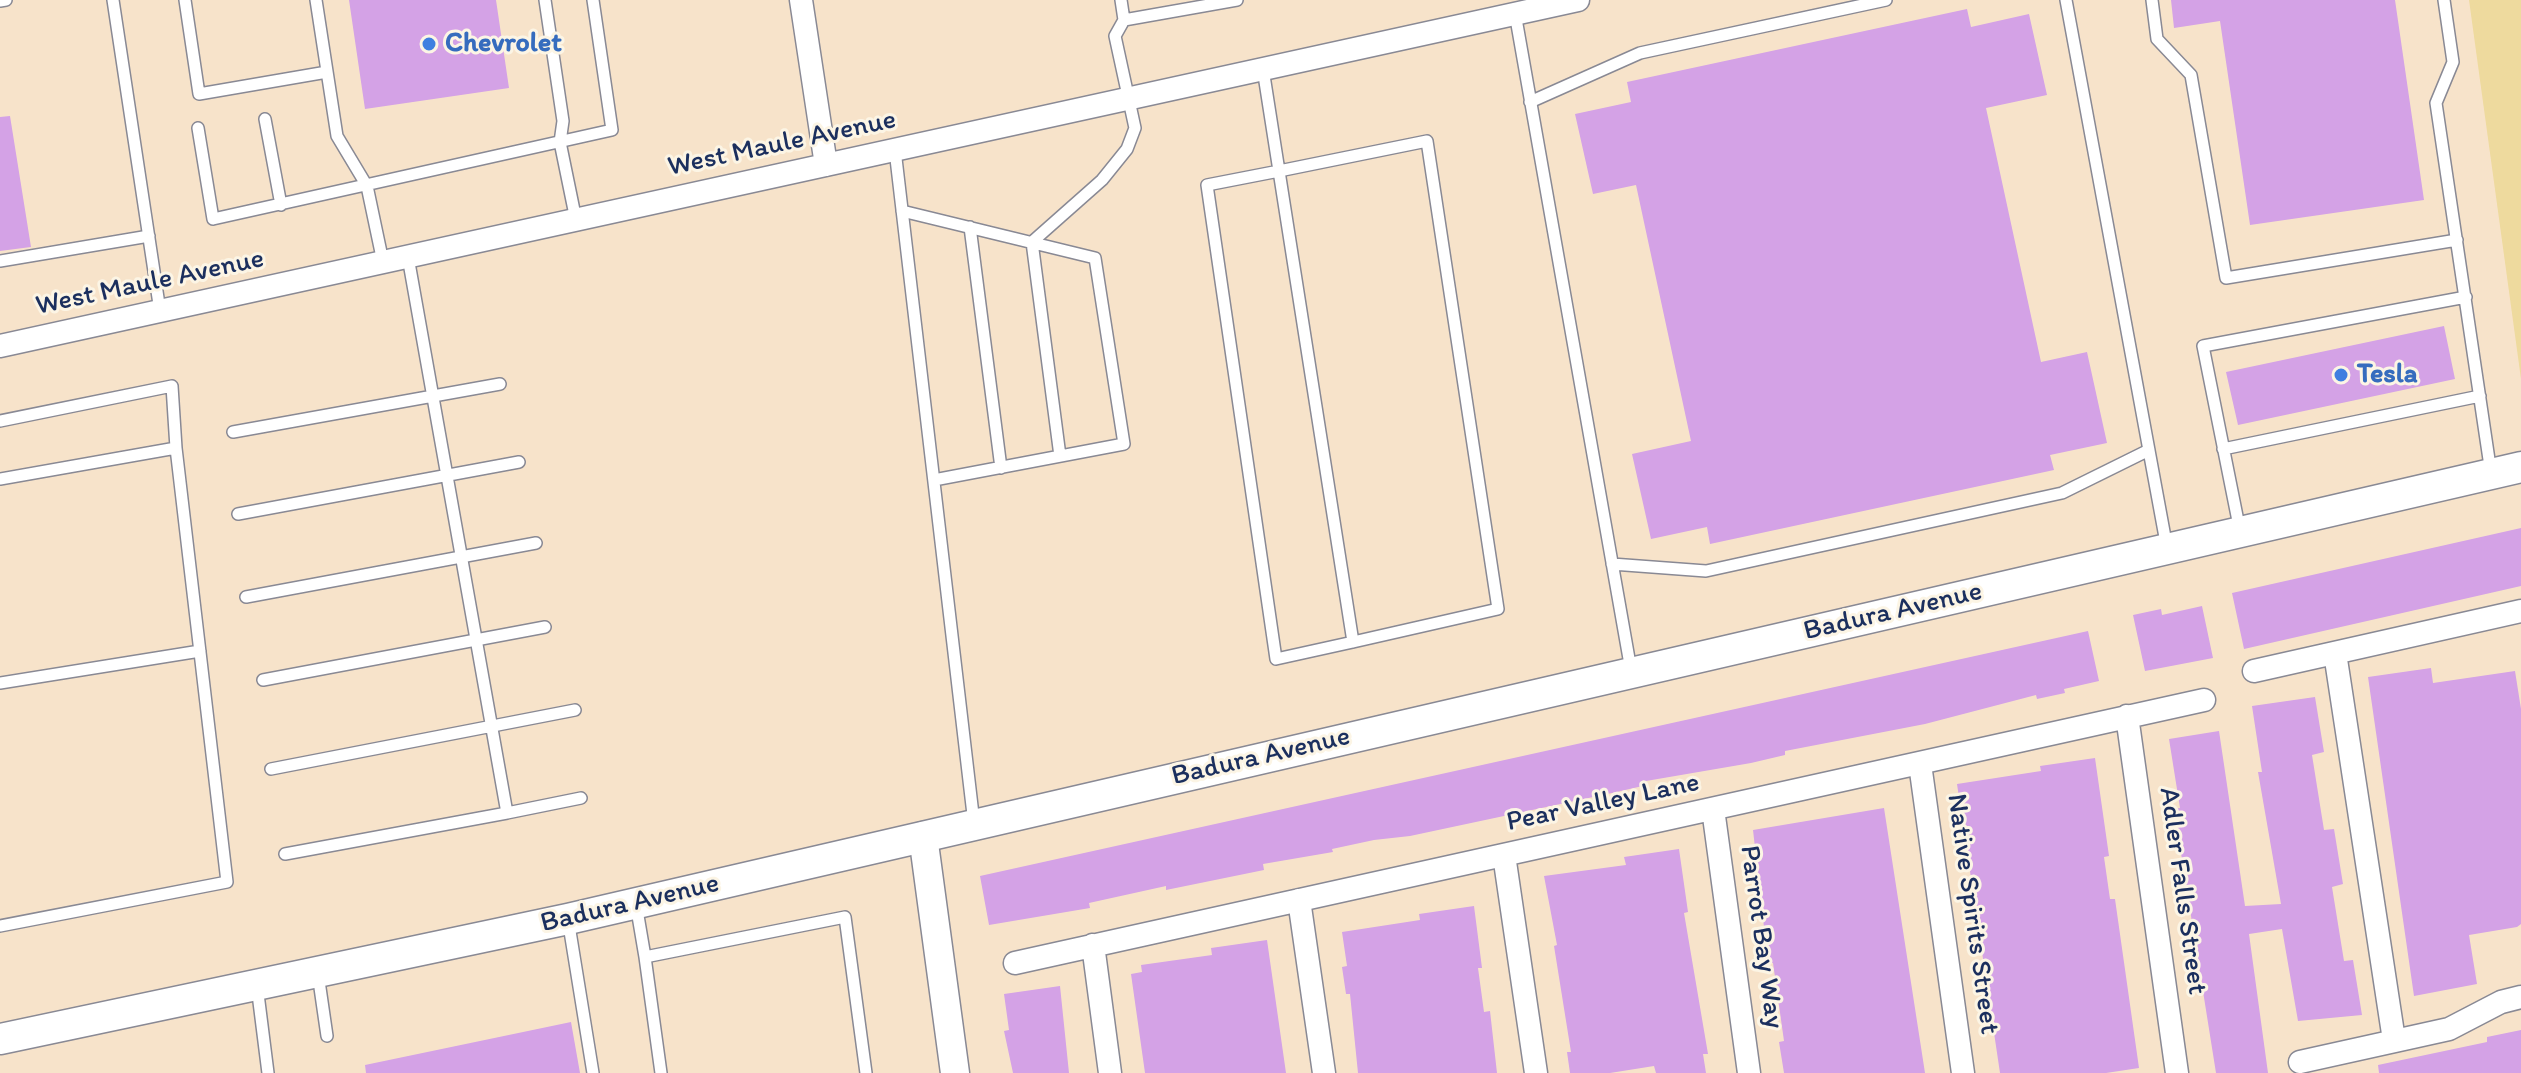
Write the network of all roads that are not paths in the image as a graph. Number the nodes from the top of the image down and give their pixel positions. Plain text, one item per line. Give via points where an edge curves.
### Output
1 (113, 0) edge
2 (185, 0) edge
3 (316, 0) edge
4 (545, 0) edge
5 (593, 0) edge
6 (801, 0) edge
7 (1121, 0) edge
8 (1237, 0) edge
9 (1578, 0) edge
10 (1886, 0) edge
11 (2066, 0) edge
12 (2152, 0) edge
13 (2444, 0) edge
14 (1190, 3) edge
15 (1526, 8) edge
16 (1124, 20) junction
17 (1263, 68) junction
18 (327, 72) junction
19 (1128, 99) junction
20 (1530, 102) junction
21 (265, 119) dead end
22 (198, 128) dead end
23 (560, 142) junction
24 (895, 150) junction
25 (826, 165) junction
26 (1279, 171) junction
27 (367, 186) junction
28 (281, 205) junction
29 (902, 211) junction
30 (576, 220) junction
31 (970, 227) junction
32 (149, 236) junction
33 (2457, 240) junction
34 (1032, 242) junction
35 (408, 257) junction
36 (0, 261) edge
37 (383, 262) junction
38 (2466, 297) junction
39 (160, 311) junction
40 (0, 346) edge
41 (500, 384) dead end
42 (433, 396) junction
43 (2480, 396) junction
44 (0, 421) edge
45 (233, 432) dead end
46 (176, 448) junction
47 (2223, 449) junction
48 (2149, 450) junction
49 (1060, 456) junction
50 (519, 462) dead end
51 (2521, 467) edge
52 (1001, 468) junction
53 (2491, 474) junction
54 (447, 477) junction
55 (0, 479) edge
56 (934, 480) junction
57 (238, 514) dead end
58 (2240, 531) junction
59 (536, 543) dead end
60 (2167, 548) junction
61 (461, 558) junction
62 (1612, 564) junction
63 (246, 597) dead end
64 (2521, 611) edge
65 (545, 627) dead end
66 (1353, 642) junction
67 (477, 643) junction
68 (200, 651) junction
69 (2335, 653) junction
70 (2254, 671) dead end
71 (1631, 672) junction
72 (263, 680) dead end
73 (0, 683) edge
74 (2204, 700) dead end
75 (575, 710) dead end
76 (2127, 716) junction
77 (492, 726) junction
78 (1920, 764) junction
79 (271, 769) dead end
80 (581, 798) dead end
81 (1713, 809) junction
82 (507, 813) junction
83 (974, 824) junction
84 (923, 836) junction
85 (285, 854) dead end
86 (1504, 855) junction
87 (1299, 900) junction
88 (636, 903) junction
89 (568, 919) junction
90 (0, 926) edge
91 (1093, 945) junction
92 (645, 957) junction
93 (1015, 963) dead end
94 (317, 970) junction
95 (256, 982) junction
96 (2521, 997) edge
97 (327, 1036) dead end
98 (0, 1039) edge
99 (2394, 1040) junction
100 (2300, 1062) dead end
101 (268, 1073) edge
102 (593, 1073) edge
103 (661, 1073) edge
104 (866, 1073) edge
105 (955, 1073) edge
106 (1110, 1073) edge
107 (1324, 1073) edge
108 (1536, 1073) edge
109 (1749, 1073) edge
110 (1963, 1073) edge
111 (2177, 1073) edge

1 - 32 lane
2 - 18 lane via 199,94
3 - 18 lane
4 - 23 lane via 563,121
5 - 23 lane via 612,130
6 - 25 street
7 - 16 lane
8 - 14 lane
9 - 15 street, West Maule Avenue
10 - 20 lane via 1640,53
11 - 48 lane
12 - 33 lane via 2157,39 2191,75 2226,278
13 - 33 lane via 2453,62 2436,103
14 - 16 lane
15 - 17 street, West Maule Avenue
15 - 20 lane
16 - 19 lane via 1115,36
17 - 19 street, West Maule Avenue
17 - 26 lane
18 - 27 lane via 337,136
19 - 24 street, West Maule Avenue
19 - 34 lane via 1135,128 1127,149 1102,180
20 - 62 lane
21 - 28 lane
22 - 28 lane via 213,219
23 - 27 lane
23 - 30 lane
24 - 25 street, West Maule Avenue
24 - 29 lane
25 - 30 street, West Maule Avenue
26 - 66 lane
26 - 66 lane via 1207,185 1276,659
26 - 66 lane via 1427,141 1498,609
27 - 28 lane
27 - 37 lane
29 - 31 lane
29 - 56 lane
30 - 35 street, West Maule Avenue
31 - 34 lane
31 - 52 lane
32 - 36 lane
32 - 39 lane
33 - 38 lane
34 - 49 lane
34 - 49 lane via 1095,258 1124,444
35 - 37 street, West Maule Avenue
35 - 42 lane
37 - 39 street, West Maule Avenue
38 - 43 lane
38 - 47 lane via 2203,346
39 - 40 street, West Maule Avenue
41 - 42 lane
42 - 45 lane
42 - 54 lane
43 - 47 lane
43 - 53 lane
44 - 46 lane via 172,386
46 - 55 lane
46 - 68 lane
47 - 58 lane
48 - 60 lane
48 - 62 lane via 2062,493 1706,571
49 - 52 lane
50 - 54 lane
51 - 53 main road, Badura Avenue
52 - 56 lane
53 - 58 main road, Badura Avenue
54 - 57 lane
54 - 61 lane
56 - 83 lane
58 - 60 main road, Badura Avenue
59 - 61 lane
60 - 71 main road, Badura Avenue
61 - 63 lane
61 - 67 lane
62 - 71 lane
64 - 69 street
65 - 67 lane
67 - 72 lane
67 - 77 lane
68 - 73 lane
68 - 90 lane via 227,882
69 - 70 street
69 - 99 street
71 - 83 main road, Badura Avenue
74 - 76 street, Pear Valley Lane
75 - 77 lane
76 - 78 street, Pear Valley Lane
76 - 111 street, Adler Falls Street
77 - 79 lane
77 - 82 lane
78 - 81 street, Pear Valley Lane
78 - 110 street, Native Spirits Street
80 - 82 lane
81 - 86 street, Pear Valley Lane
81 - 109 street, Parrot Bay Way
82 - 85 lane
83 - 84 main road, Badura Avenue
84 - 88 main road, Badura Avenue
84 - 105 street
86 - 87 street, Pear Valley Lane
86 - 108 street
87 - 91 street, Pear Valley Lane
87 - 107 street
88 - 89 main road, Badura Avenue
88 - 92 lane
89 - 94 main road, Badura Avenue
89 - 102 lane
91 - 93 street, Pear Valley Lane
91 - 106 street
92 - 103 lane
92 - 104 lane via 845,917
94 - 95 main road, Badura Avenue
94 - 97 lane
95 - 98 main road, Badura Avenue
95 - 101 lane
96 - 99 street via 2449,1029
99 - 100 street

